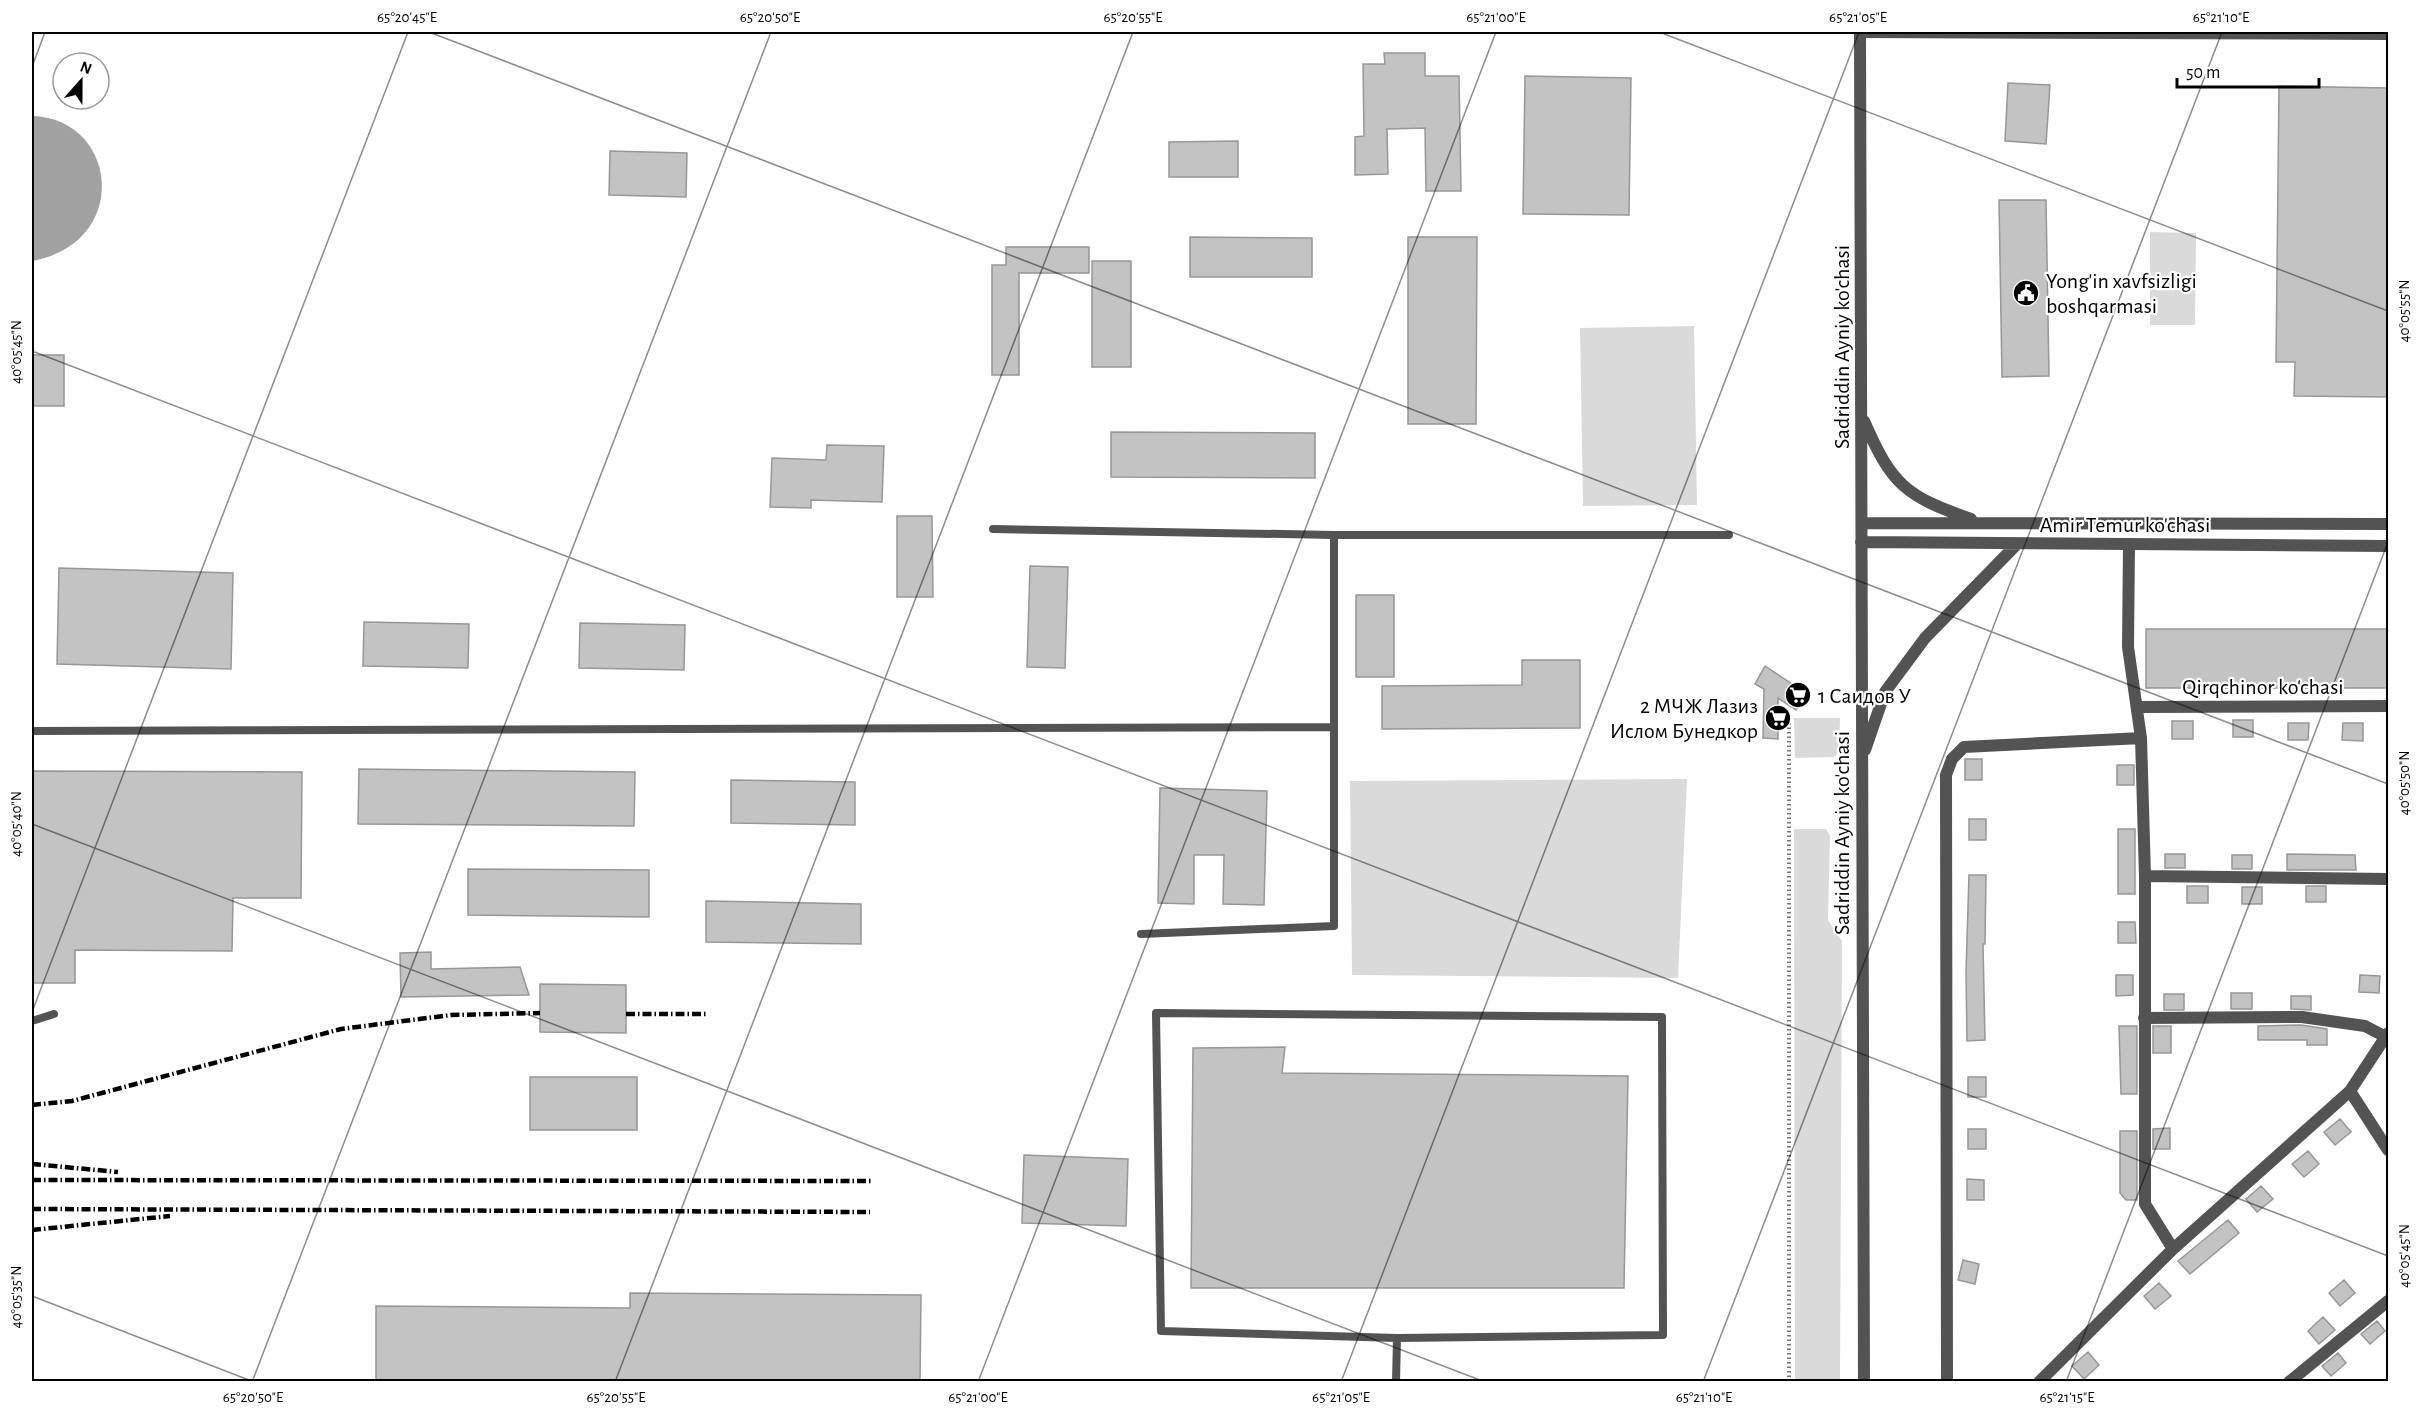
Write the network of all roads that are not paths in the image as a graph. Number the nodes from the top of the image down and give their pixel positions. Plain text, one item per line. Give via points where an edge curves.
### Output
1 (1860, 32) edge
2 (2268, 33) edge
3 (2388, 36) edge
4 (1862, 416) junction
5 (1981, 522) junction
6 (1862, 523) junction
7 (2388, 524) edge
8 (993, 529) dead end
9 (1334, 535) junction
10 (1729, 535) dead end
11 (1861, 542) junction
12 (2017, 544) junction
13 (2129, 544) junction
14 (2388, 546) edge
15 (2388, 706) edge
16 (2137, 707) junction
17 (1334, 727) junction
18 (32, 731) edge
19 (2141, 738) junction
20 (1862, 756) junction
21 (2145, 876) junction
22 (2388, 879) edge
23 (1142, 934) dead end
24 (54, 1014) dead end
25 (2144, 1018) junction
26 (32, 1020) edge
27 (2387, 1035) edge
28 (2350, 1091) junction
29 (2388, 1150) edge
30 (2174, 1249) junction
31 (2388, 1301) edge
32 (1397, 1338) junction
33 (1396, 1382) edge
34 (1864, 1382) edge
35 (1947, 1382) edge
36 (2039, 1382) edge
37 (2289, 1382) edge

1 - 2 lane
1 - 4 street, Sadriddin Ayniy ko'chasi
2 - 3 lane
4 - 5 street via 1882,462 1898,483 1938,508
4 - 6 street, Sadriddin Ayniy ko'chasi
5 - 6 street, Amir Temur ko'chasi
5 - 7 street, Amir Temur ko'chasi
6 - 11 street, Sadriddin Ayniy ko'chasi
8 - 9 lane
9 - 10 lane
9 - 17 lane
11 - 12 street, Amir Temur ko'chasi
11 - 20 street, Sadriddin Ayniy ko'chasi
12 - 13 street, Amir Temur ko'chasi
12 - 20 street via 1925,638 1885,692
13 - 14 street, Amir Temur ko'chasi
13 - 16 street via 2128,647
15 - 16 street, Qirqchinor ko'chasi
16 - 19 street
17 - 18 lane
17 - 23 lane via 1334,926
19 - 21 street
19 - 35 street via 1964,747 1952,759 1946,775
20 - 34 street, Sadriddin Ayniy ko'chasi
21 - 22 street
21 - 25 street
24 - 26 lane
25 - 27 street via 2302,1017 2365,1026
25 - 30 street via 2145,1204
27 - 28 street
28 - 29 street
28 - 30 street
30 - 36 street
31 - 37 street
32 - 32 lane via 1161,1331 1156,1013 1662,1017 1663,1335
32 - 33 lane

